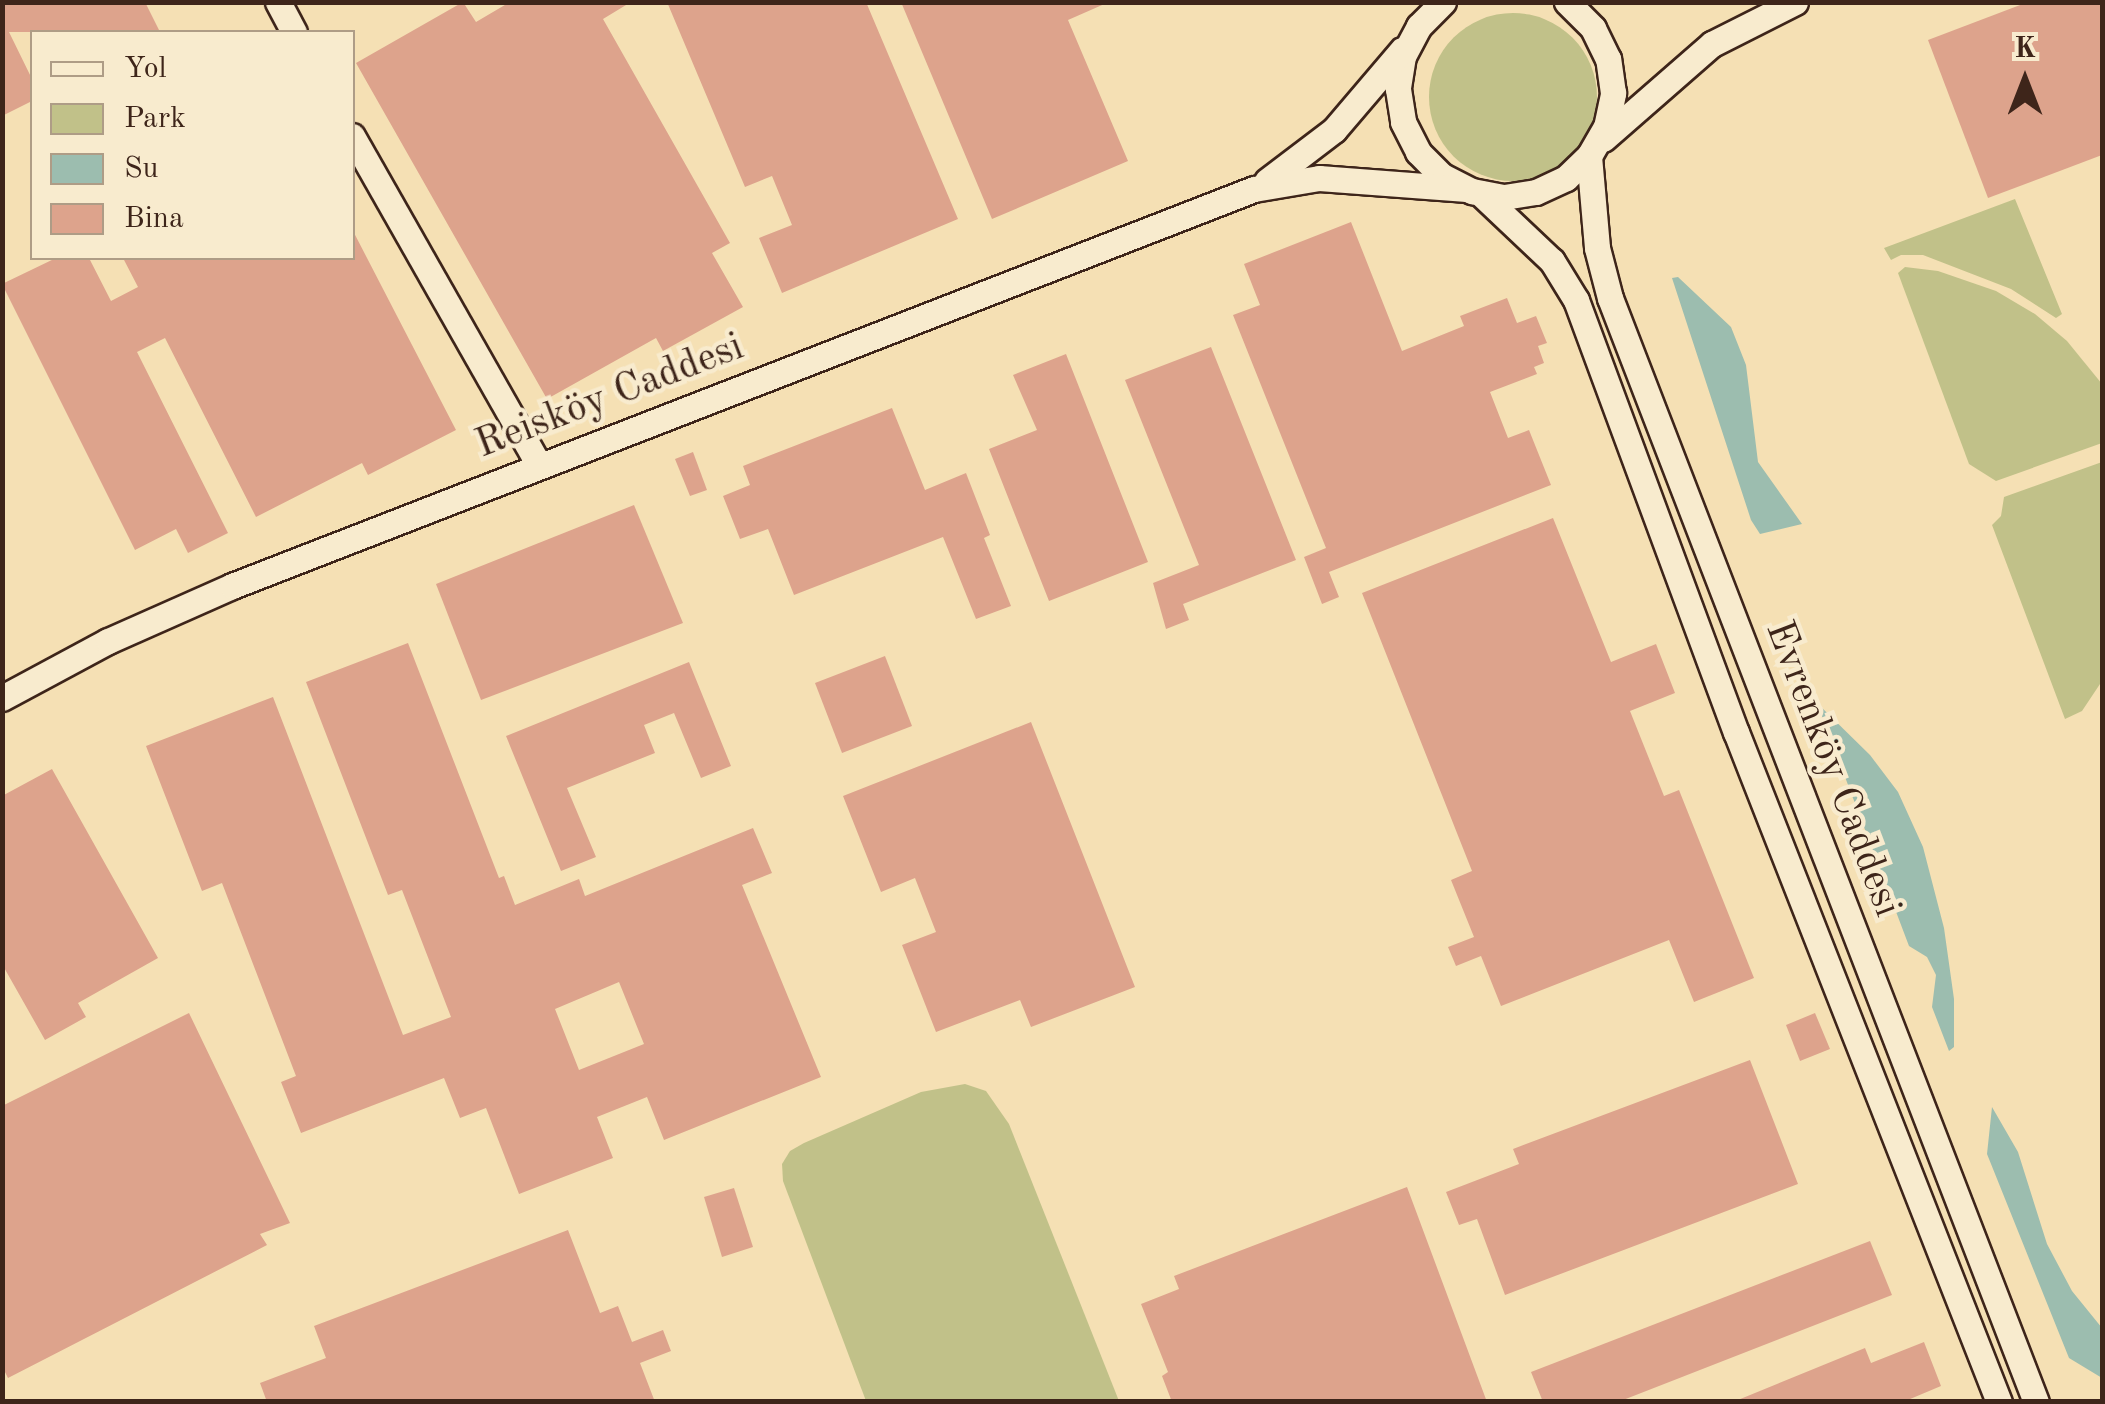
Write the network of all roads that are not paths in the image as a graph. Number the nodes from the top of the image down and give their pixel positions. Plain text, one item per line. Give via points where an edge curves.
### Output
1 (278, 2) edge
2 (1443, 2) edge
3 (1567, 2) edge
4 (1795, 2) edge
5 (1418, 23) edge
6 (293, 30) edge
7 (355, 141) edge
8 (1594, 149) junction
9 (1254, 189) junction
10 (1473, 191) junction
11 (538, 464) junction
12 (2, 698) edge
13 (1999, 1402) edge
14 (2036, 1402) edge

1 - 6 main road
2 - 5 main road, Reisköy Caddesi
3 - 8 main road via 1594,28 1608,59 1613,93
4 - 8 main road, Reisköy Caddesi via 1712,44
5 - 9 main road, Reisköy Caddesi via 1334,130
5 - 10 main road, Evrenköy Caddesi via 1398,89 1403,122 1429,165
7 - 11 main road
8 - 10 main road, Reisköy Caddesi via 1566,178 1536,192 1504,197
8 - 14 main road, Evrenköy Caddesi via 1597,248 1610,298
9 - 10 main road, Reisköy Caddesi via 1319,178
9 - 11 main road, Reisköy Caddesi
10 - 13 main road, Evrenköy Caddesi via 1552,260 1576,300 1736,732
11 - 12 main road, Reisköy Caddesi via 164,615

